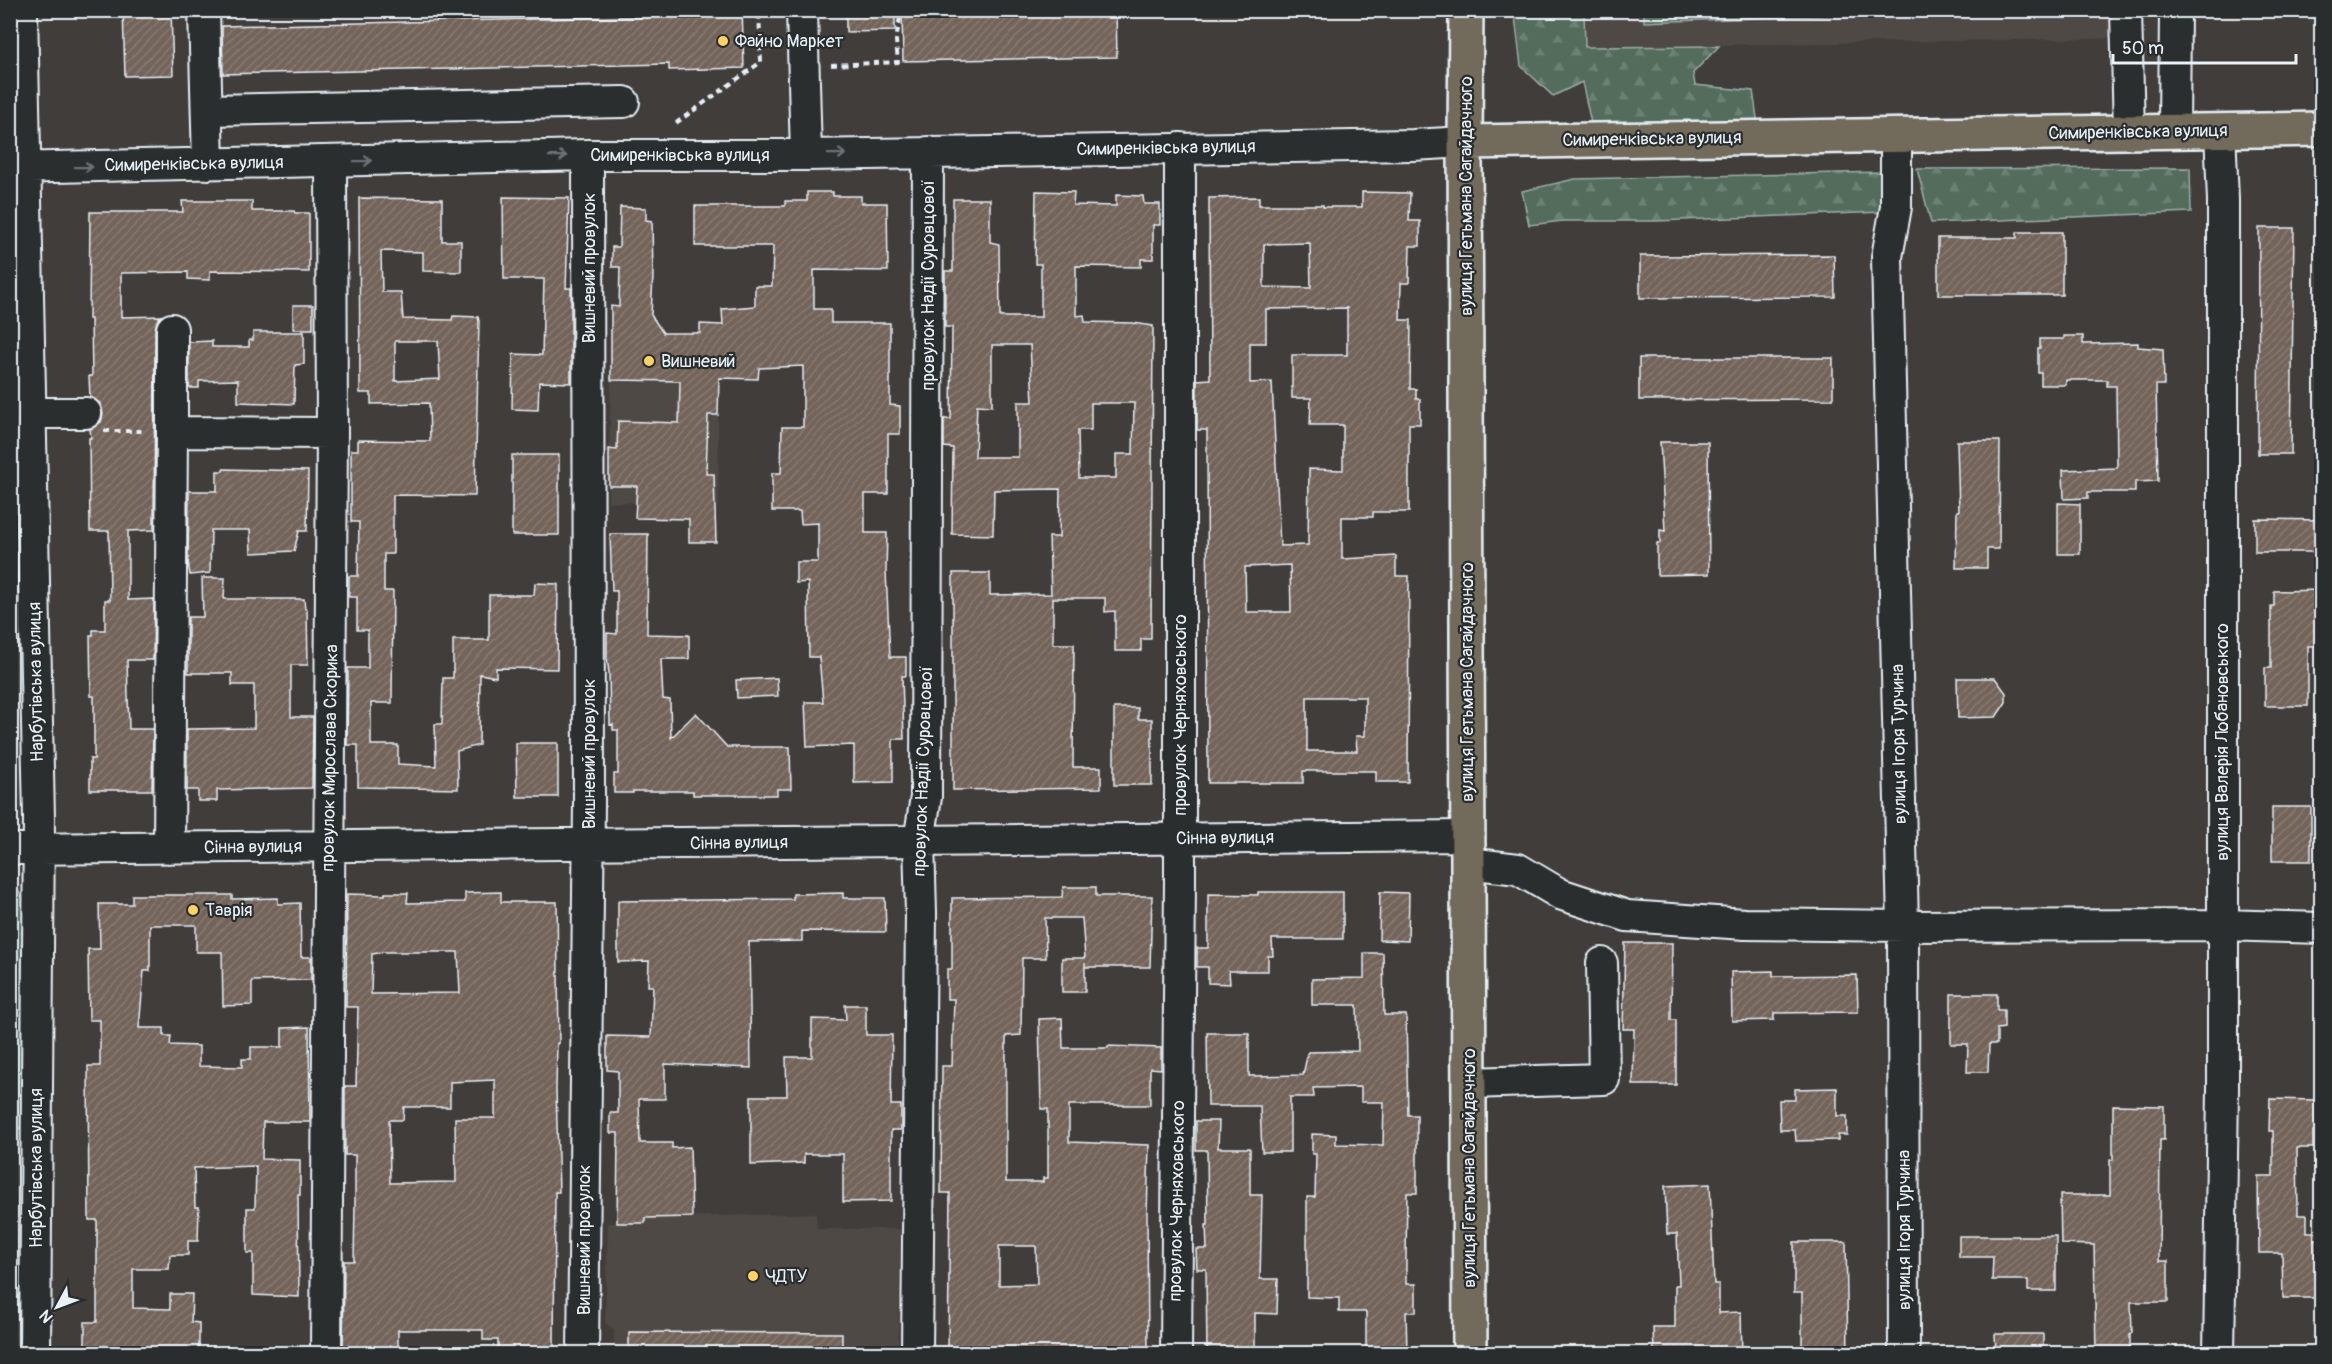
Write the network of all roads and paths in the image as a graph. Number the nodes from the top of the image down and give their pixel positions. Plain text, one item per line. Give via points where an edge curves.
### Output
1 (22, 10) edge
2 (204, 10) edge
3 (759, 10) edge
4 (802, 10) edge
5 (901, 10) edge
6 (1466, 10) edge
7 (2126, 10) edge
8 (2175, 10) edge
9 (805, 66) junction
10 (624, 102) dead end
11 (207, 110) junction
12 (676, 123) dead end
13 (2322, 129) edge
14 (2174, 131) junction
15 (2220, 131) junction
16 (2129, 132) junction
17 (1896, 135) junction
18 (1465, 142) junction
19 (1180, 148) junction
20 (928, 152) junction
21 (588, 155) junction
22 (806, 155) junction
23 (331, 162) junction
24 (208, 164) junction
25 (18, 168) edge
26 (172, 329) dead end
27 (31, 413) junction
28 (91, 422) joint
29 (172, 432) junction
30 (332, 433) junction
31 (1180, 838) junction
32 (919, 841) junction
33 (589, 844) junction
34 (330, 846) junction
35 (169, 848) junction
36 (24, 849) edge
37 (1468, 849) junction
38 (2223, 925) junction
39 (1904, 926) junction
40 (2322, 928) edge
41 (1602, 963) dead end
42 (1469, 1083) junction
43 (35, 1353) edge
44 (326, 1353) edge
45 (584, 1353) edge
46 (917, 1353) edge
47 (1176, 1353) edge
48 (1470, 1353) edge
49 (1904, 1353) edge
50 (2219, 1353) edge

1 - 25 street, Нарбутівська вулиця
2 - 11 street
3 - 12 path via 761,62
4 - 9 street
5 - 9 path via 896,41 898,62
6 - 18 main road, вулиця Гетьмана Сагайдачного
7 - 16 street
8 - 14 street
9 - 22 street
10 - 11 street
11 - 24 street
13 - 15 main road, Симиренківська вулиця
14 - 15 main road, Симиренківська вулиця
14 - 16 main road, Симиренківська вулиця
15 - 38 street, вулиця Валерія Лобановського
16 - 17 main road, Симиренківська вулиця
17 - 18 main road, Симиренківська вулиця
17 - 39 street, вулиця Ігоря Турчина via 1896,207 1887,257
18 - 19 street, Симиренківська вулиця
18 - 37 main road, вулиця Гетьмана Сагайдачного
19 - 20 street, Симиренківська вулиця
19 - 31 street, провулок Черняховського
22 -> 20 street, Симиренківська вулиця
20 - 32 street, провулок Надії Суровцової via 926,797
21 - 22 street, Симиренківська вулиця
23 -> 21 street, Симиренківська вулиця
21 - 33 street, Вишневий провулок
23 - 24 street, Симиренківська вулиця
23 - 30 street, провулок Мирослава Скорика
25 -> 24 street, Симиренківська вулиця
25 - 27 street, Нарбутівська вулиця
26 - 29 street
27 - 28 street
27 - 36 street, Нарбутівська вулиця via 39,806
28 - 29 path
29 - 30 street
29 - 35 street
30 - 34 street, провулок Мирослава Скорика
31 - 32 street, Сінна вулиця
31 - 37 street, Сінна вулиця
31 - 47 street, провулок Черняховського
32 - 33 street, Сінна вулиця
32 - 46 street, провулок Надії Суровцової
33 - 34 street, Сінна вулиця
33 - 45 street, Вишневий провулок
34 - 35 street, Сінна вулиця
34 - 44 street, провулок Мирослава Скорика
35 - 36 street, Сінна вулиця
36 - 43 street, Нарбутівська вулиця
37 - 39 street, Сінна вулиця via 1518,869 1560,894 1627,916 1745,924
37 - 42 main road, вулиця Гетьмана Сагайдачного
38 - 39 street, Сінна вулиця
38 - 40 street, Сінна вулиця
38 - 50 street, вулиця Валерія Лобановського
39 - 49 street, вулиця Ігоря Турчина
41 - 42 street via 1604,1079
42 - 48 main road, вулиця Гетьмана Сагайдачного

